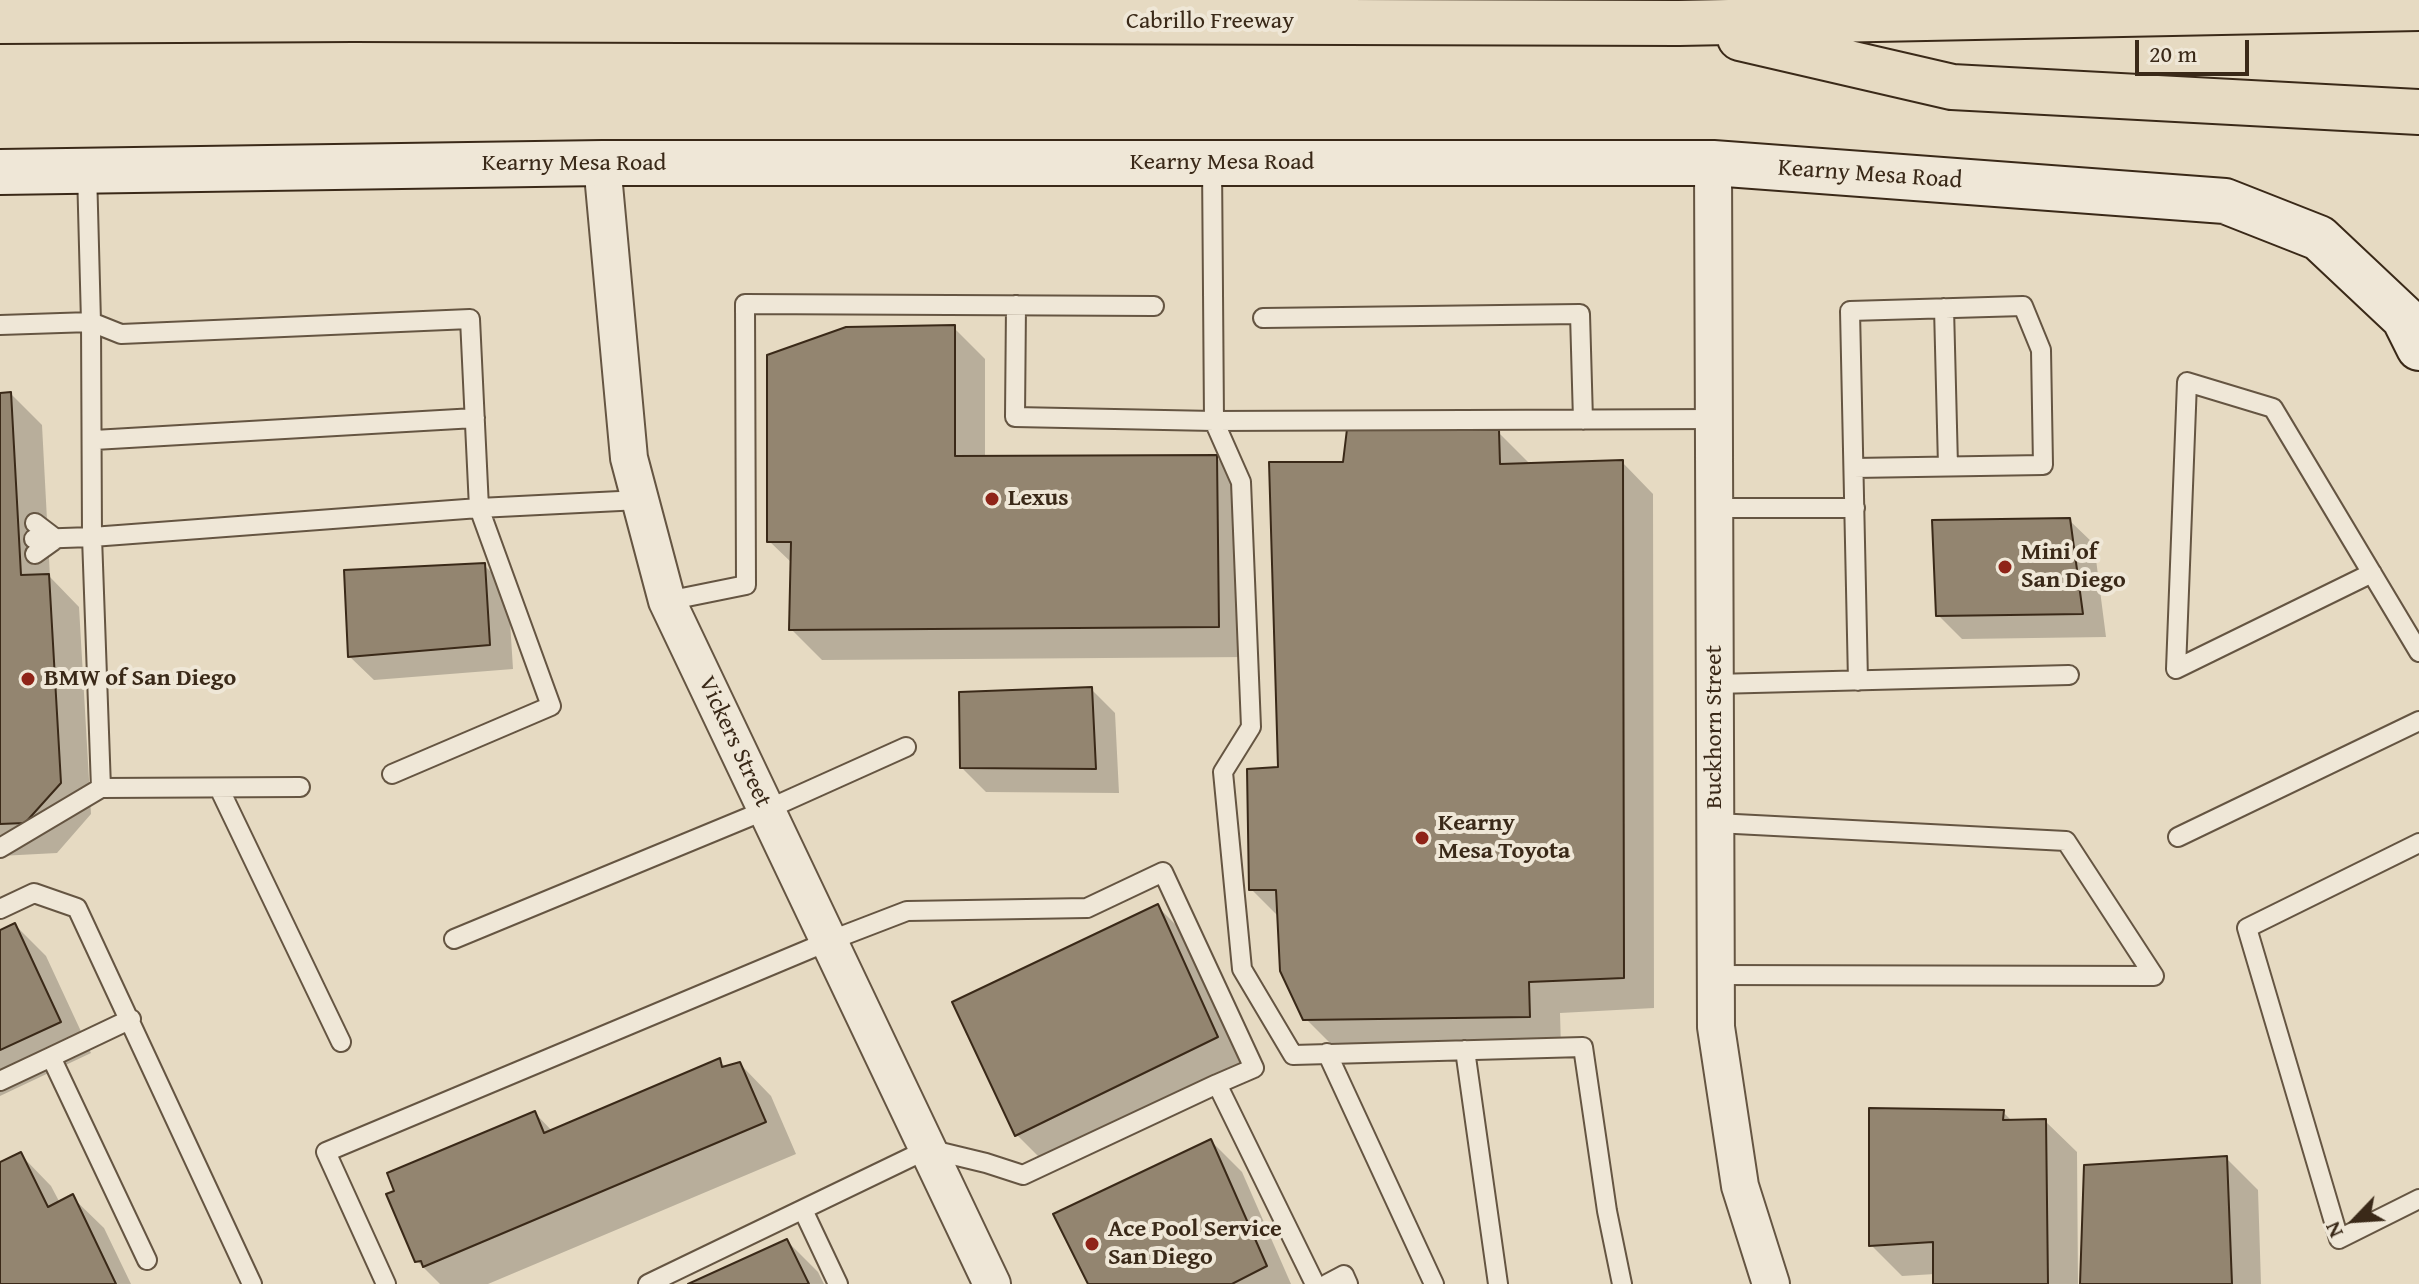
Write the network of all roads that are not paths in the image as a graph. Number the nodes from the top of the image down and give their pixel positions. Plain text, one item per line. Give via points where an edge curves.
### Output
1 (2419, 8) edge
2 (0, 21) edge
3 (1679, 23) junction
4 (2419, 112) edge
5 (602, 163) junction
6 (1212, 163) junction
7 (1713, 163) junction
8 (87, 170) junction
9 (0, 172) edge
10 (1016, 305) junction
11 (1154, 306) dead end
12 (1944, 308) junction
13 (1263, 318) dead end
14 (91, 322) junction
15 (0, 325) edge
16 (2412, 333) edge
17 (475, 418) junction
18 (1714, 419) junction
19 (1583, 420) junction
20 (1214, 421) junction
21 (94, 440) junction
22 (1948, 466) junction
23 (1854, 468) junction
24 (640, 500) junction
25 (479, 508) junction
26 (1714, 508) junction
27 (1855, 508) junction
28 (92, 537) junction
29 (35, 539) dead end
30 (2372, 573) junction
31 (667, 601) junction
32 (2419, 652) edge
33 (2069, 675) dead end
34 (1858, 681) junction
35 (1715, 684) junction
36 (2419, 721) edge
37 (906, 747) dead end
38 (392, 774) dead end
39 (300, 787) dead end
40 (101, 788) junction
41 (219, 788) junction
42 (766, 810) junction
43 (1716, 823) junction
44 (2178, 837) dead end
45 (2419, 843) edge
46 (0, 848) edge
47 (0, 909) edge
48 (454, 939) dead end
49 (829, 941) junction
50 (1716, 975) junction
51 (131, 1019) junction
52 (341, 1042) dead end
53 (1465, 1050) junction
54 (1327, 1053) junction
55 (51, 1057) junction
56 (0, 1081) edge
57 (1217, 1084) junction
58 (928, 1149) junction
59 (2419, 1199) edge
60 (803, 1210) junction
61 (147, 1260) dead end
62 (252, 1284) edge
63 (386, 1284) edge
64 (648, 1284) edge
65 (838, 1284) edge
66 (992, 1284) edge
67 (1315, 1284) edge
68 (1327, 1284) edge
69 (1348, 1284) edge
70 (1434, 1284) edge
71 (1498, 1284) edge
72 (1622, 1284) edge
73 (1771, 1284) edge

1 - 3 highway, Cabrillo Freeway
2 - 3 highway, Cabrillo Freeway
3 - 4 highway via 1952,87
5 - 6 street, Kearny Mesa Road
5 - 8 street, Kearny Mesa Road
5 - 24 street, Vickers Street via 629,458
6 - 7 street, Kearny Mesa Road
6 - 20 lane
7 - 16 street, Kearny Mesa Road via 2225,201 2319,238
7 - 18 street, Buckhorn Street
8 - 9 street, Kearny Mesa Road
8 - 14 lane
10 - 11 lane
10 - 20 lane via 1015,417
10 - 31 lane via 745,304 746,585
12 - 22 lane
12 - 22 lane via 2023,306 2041,350 2043,465
12 - 23 lane via 1850,311
13 - 19 lane via 1580,314
14 - 15 lane
14 - 17 lane via 121,334 470,319
14 - 21 lane
17 - 21 lane
17 - 25 lane
18 - 19 lane
18 - 26 street, Buckhorn Street
19 - 20 lane
20 - 54 lane via 1241,482 1251,727 1223,772 1242,969 1293,1055
21 - 28 lane
22 - 23 lane
23 - 27 lane
24 - 25 lane
24 - 31 street, Vickers Street
25 - 28 lane
25 - 38 lane via 551,706
26 - 27 lane
26 - 35 street, Buckhorn Street
27 - 34 lane
28 - 29 lane
28 - 40 lane
30 - 30 lane via 2273,408 2187,382 2176,669
30 - 32 lane
31 - 42 street, Vickers Street
33 - 34 lane
34 - 35 lane
35 - 43 street, Buckhorn Street
36 - 44 lane
37 - 42 lane
39 - 41 lane
40 - 41 lane
40 - 46 lane
41 - 52 lane
42 - 48 lane
42 - 49 street, Vickers Street
43 - 50 street, Buckhorn Street
43 - 50 lane via 2066,841 2154,976
45 - 59 lane via 2247,928 2339,1239
47 - 51 lane via 34,893 77,908
49 - 57 lane via 907,911 1087,908 1163,872 1254,1068
49 - 58 street, Vickers Street
49 - 63 lane via 326,1152
50 - 73 street, Buckhorn Street via 1716,1027 1740,1186
51 - 55 lane
51 - 62 lane
53 - 54 lane
53 - 71 lane
53 - 72 lane via 1583,1047
54 - 70 lane
55 - 56 lane
55 - 61 lane
57 - 58 lane via 1023,1175
57 - 67 lane
58 - 60 lane
58 - 66 street, Vickers Street
60 - 64 lane
60 - 65 lane
68 - 69 lane via 1344,1275

